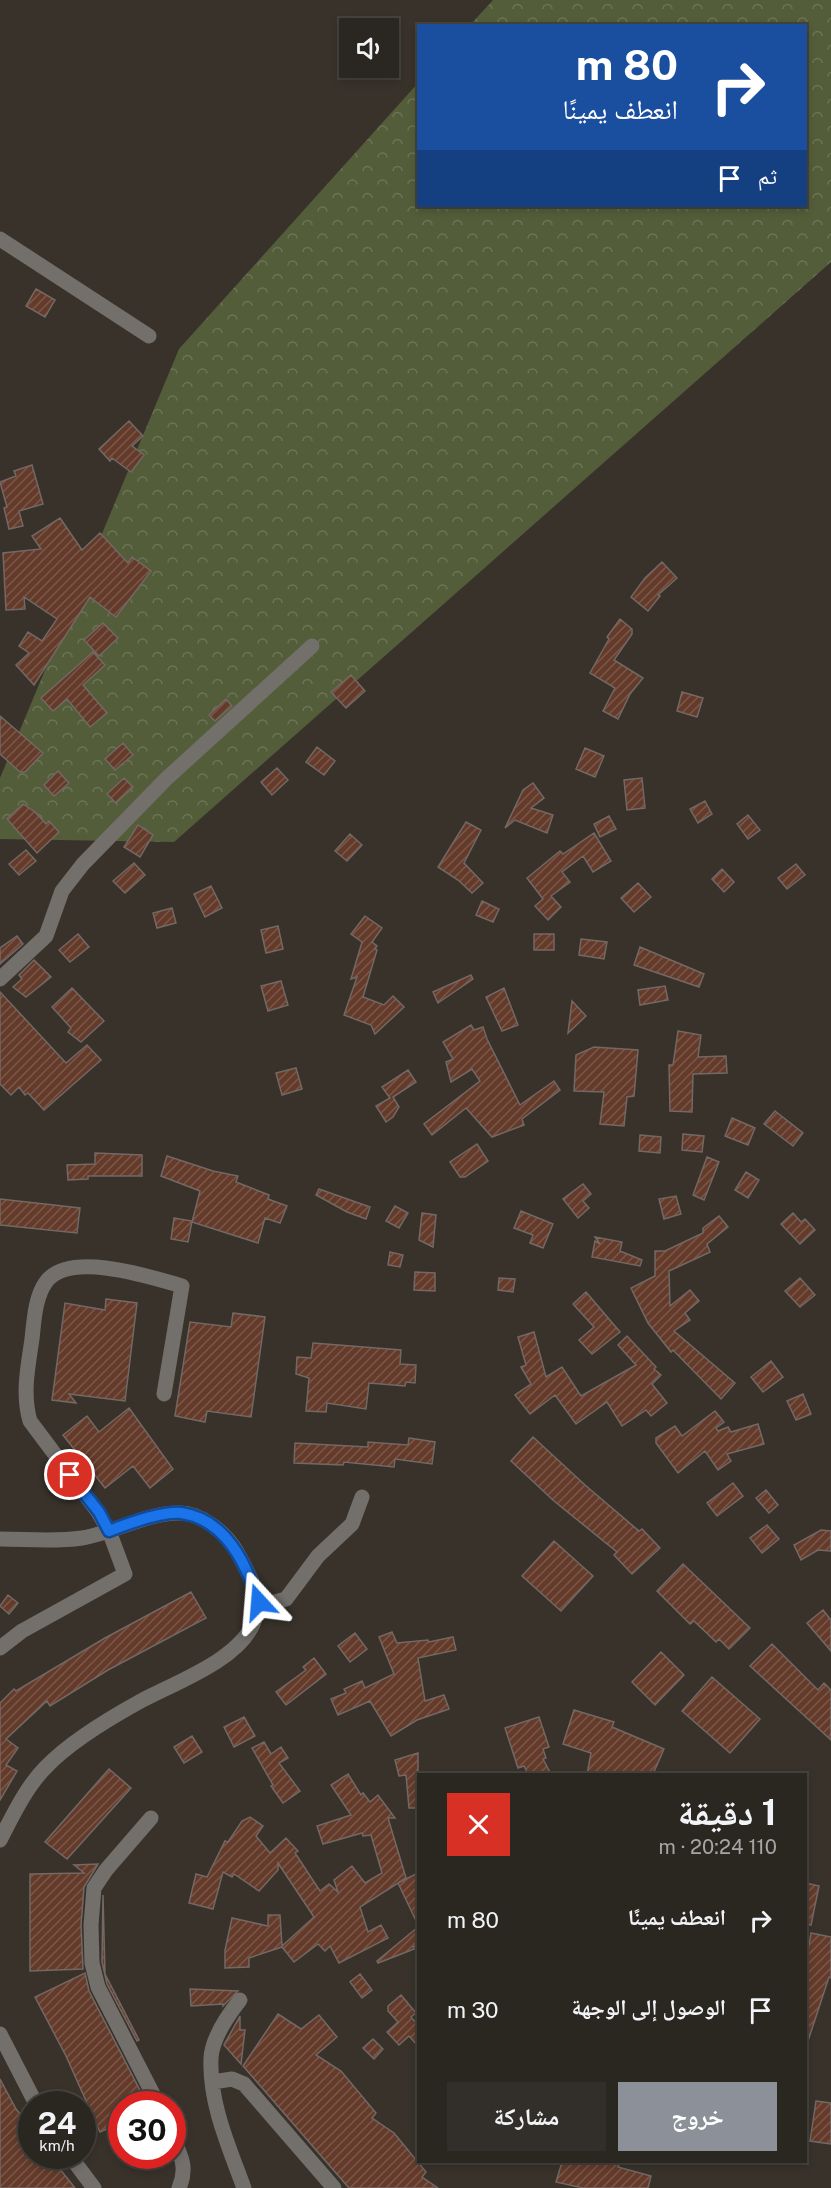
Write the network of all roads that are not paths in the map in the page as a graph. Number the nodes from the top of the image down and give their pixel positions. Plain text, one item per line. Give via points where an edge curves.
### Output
1 (0, 239) edge
2 (149, 336) dead end
3 (312, 646) dead end
4 (0, 979) edge
5 (164, 1394) dead end
6 (362, 1497) dead end
7 (109, 1531) junction
8 (0, 1539) edge
9 (257, 1607) junction
10 (0, 1648) edge
11 (151, 1818) dead end
12 (0, 1840) edge
13 (240, 2000) dead end
14 (0, 2034) edge
15 (213, 2082) junction
16 (29, 2091) edge
17 (151, 2091) edge
18 (80, 2169) edge
19 (184, 2169) edge
20 (94, 2188) edge
21 (179, 2188) edge
22 (244, 2188) edge
23 (334, 2188) edge

1 - 2 street
3 - 4 street via 166,779 83,864 62,891 46,936
5 - 7 street via 182,1286 130,1271 70,1267 46,1282 36,1307 25,1385 30,1421
6 - 9 street via 352,1524 318,1556 286,1599
7 - 8 street via 81,1538
7 - 9 street via 139,1520 180,1513 210,1523 231,1543 249,1573 259,1602
7 - 10 street via 125,1574 22,1631
9 - 12 street via 254,1623 244,1640 219,1660 137,1704 46,1767 16,1808
11 - 17 street via 94,1888 91,1925 92,1963 98,1987
13 - 15 street via 211,2056
14 - 16 street
15 - 22 street via 219,2117
15 - 23 street via 232,2079 244,2084
18 - 20 street
19 - 21 street

